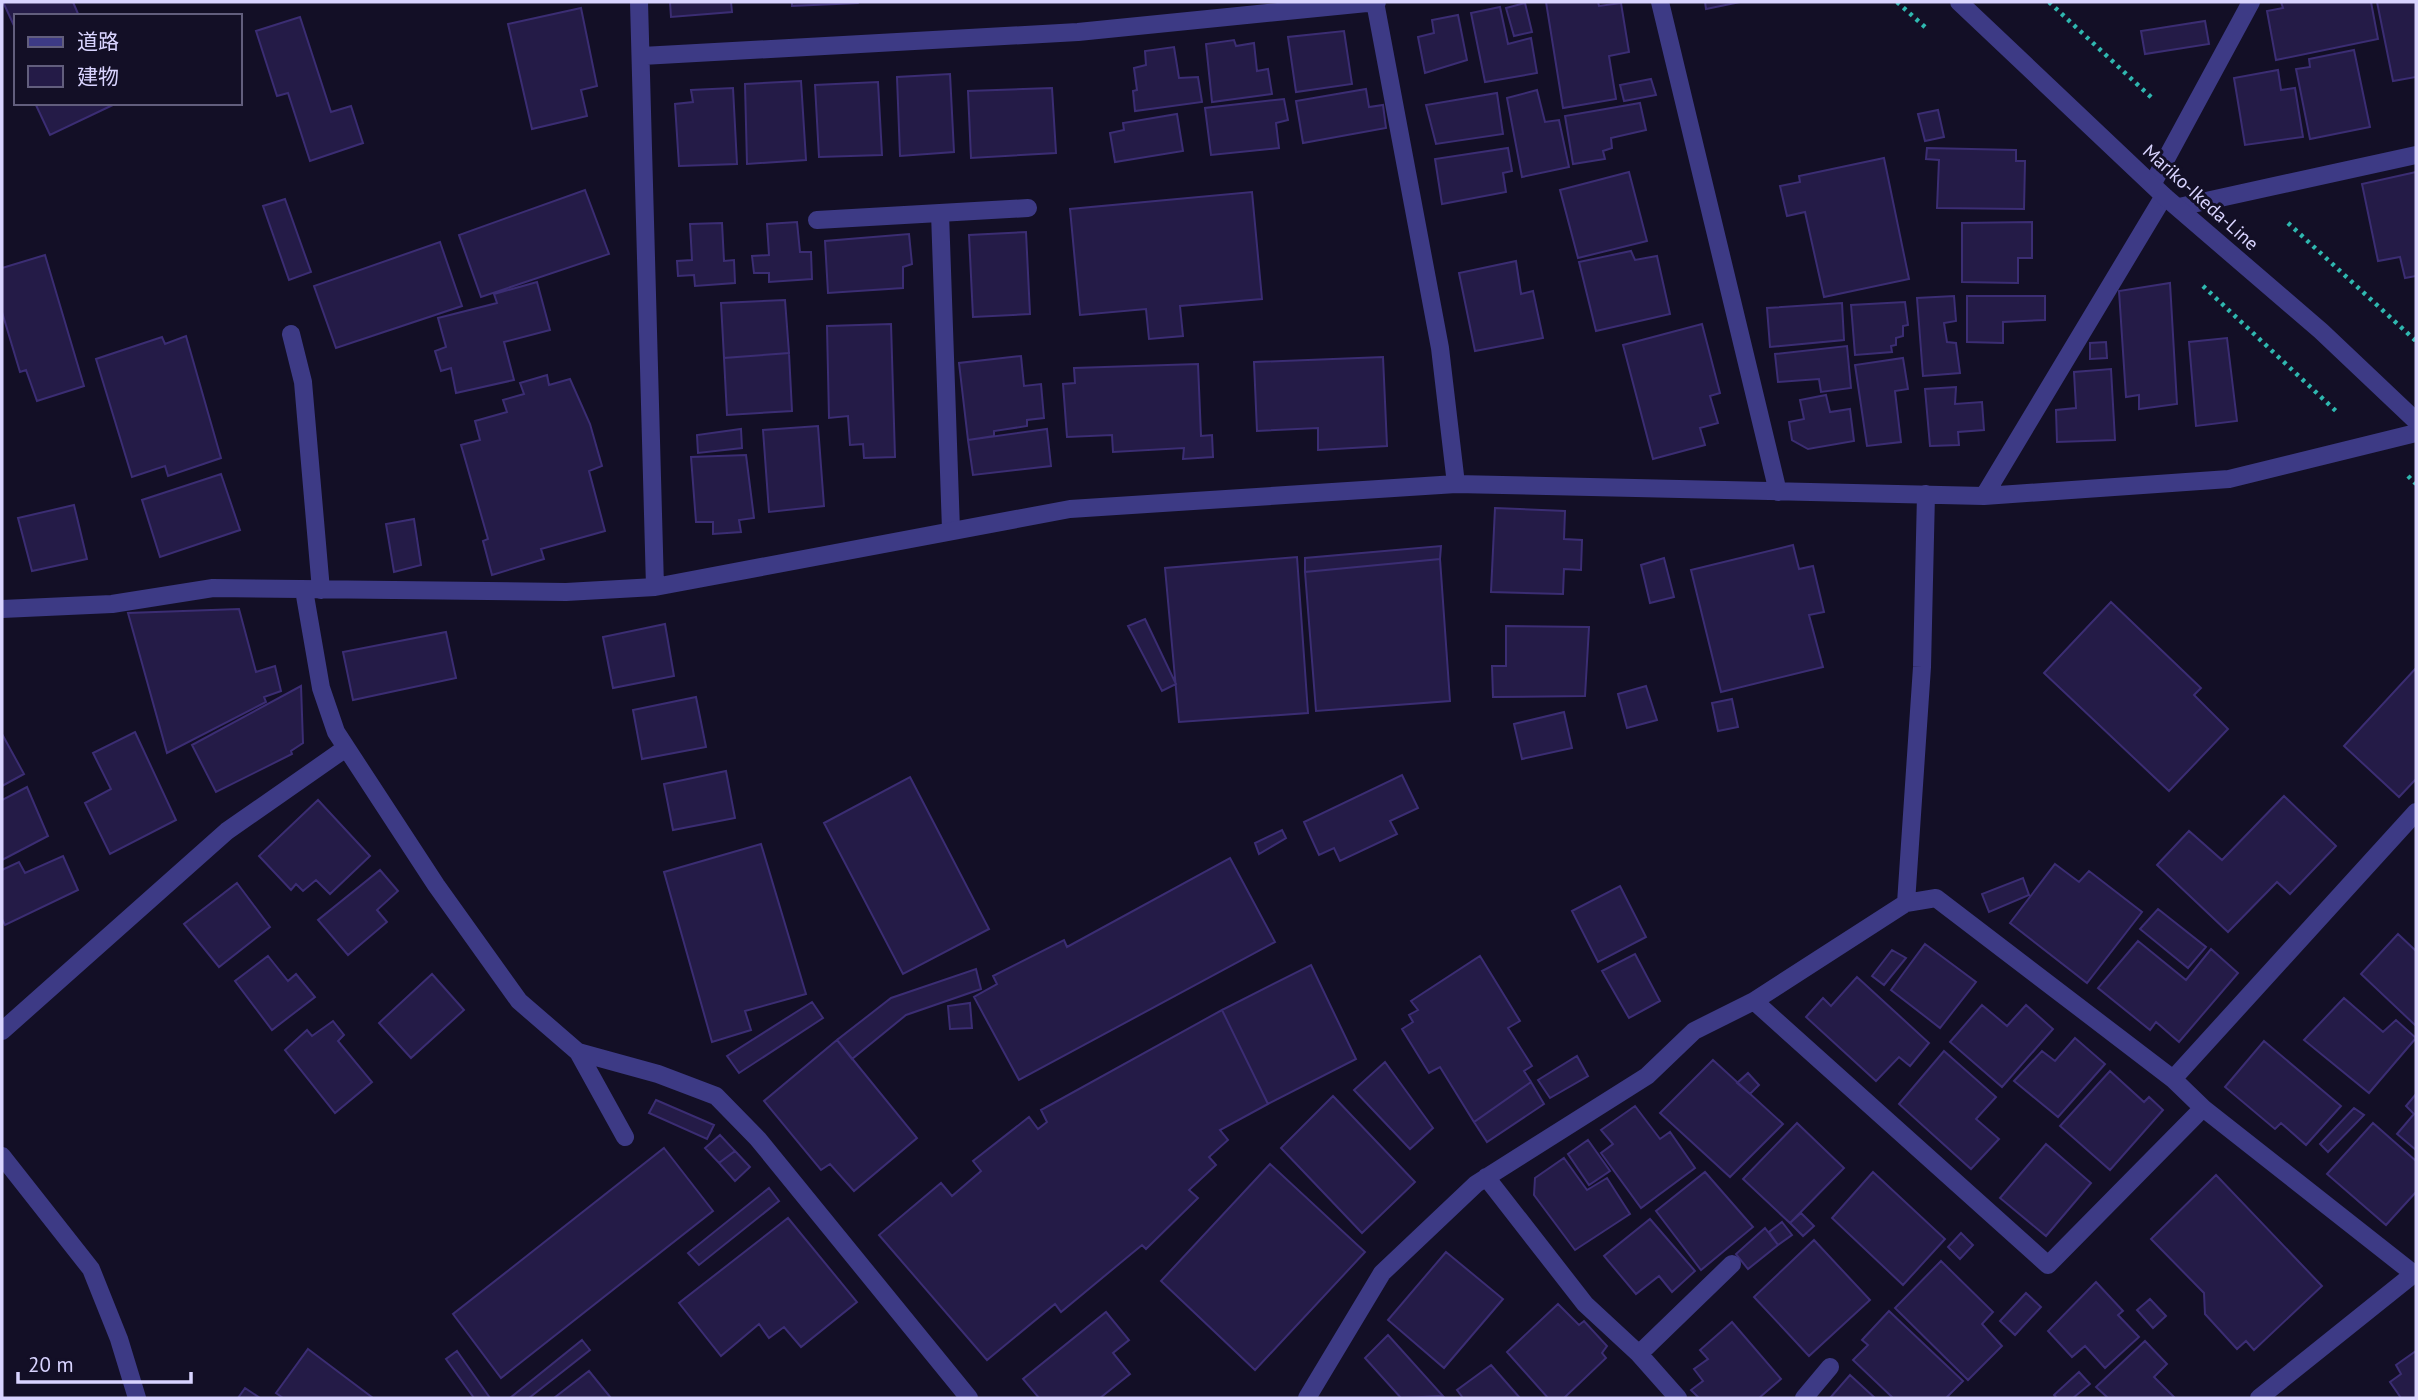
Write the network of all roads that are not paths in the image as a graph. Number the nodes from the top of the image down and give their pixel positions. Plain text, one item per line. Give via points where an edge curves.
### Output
1 (639, 2) edge
2 (1376, 2) edge
3 (1660, 2) edge
4 (1959, 2) edge
5 (2251, 2) edge
6 (642, 56) junction
7 (2416, 155) edge
8 (2158, 189) junction
9 (2179, 207) junction
10 (1028, 208) dead end
11 (940, 213) junction
12 (817, 220) dead end
13 (291, 334) dead end
14 (2416, 421) edge
15 (2416, 433) edge
16 (1456, 484) junction
17 (1777, 492) junction
18 (1926, 494) junction
19 (1984, 496) junction
20 (951, 530) junction
21 (655, 587) junction
22 (312, 590) junction
23 (2, 609) edge
24 (346, 748) junction
25 (2416, 812) edge
26 (1906, 903) junction
27 (1754, 1001) junction
28 (2, 1031) edge
29 (578, 1052) junction
30 (2173, 1079) junction
31 (2203, 1108) junction
32 (625, 1137) dead end
33 (2, 1156) edge
34 (1486, 1177) junction
35 (1732, 1264) dead end
36 (2415, 1273) edge
37 (1639, 1354) junction
38 (1830, 1367) dead end
39 (137, 1398) edge
40 (969, 1398) edge
41 (1307, 1398) edge
42 (1678, 1398) edge
43 (1804, 1398) edge
44 (2259, 1398) edge

1 - 6 street
2 - 6 street via 1078,32
2 - 16 street via 1440,348
3 - 17 street
4 - 8 street, Mariko-Ikeda-Line
5 - 8 street
6 - 21 street
7 - 9 street
8 - 9 street, Mariko-Ikeda-Line
8 - 19 street
9 - 14 street, Mariko-Ikeda-Line
10 - 11 street
11 - 12 street
11 - 20 street
13 - 22 street via 303,382
15 - 19 street via 2229,479
16 - 17 street
16 - 20 street via 1070,509
17 - 18 street
18 - 19 street
18 - 26 street via 1922,667
20 - 21 street
21 - 22 street via 566,592
22 - 23 street via 213,588 112,604
22 - 24 street via 321,688
24 - 28 street via 227,831
24 - 29 street via 519,1001
25 - 30 street
26 - 27 street
26 - 30 street via 1936,898
27 - 31 street via 2048,1265
27 - 34 street via 1694,1031 1647,1076
29 - 32 street
29 - 40 street via 716,1096 758,1139
30 - 31 street
31 - 36 street
33 - 39 street via 90,1269
34 - 37 street via 1585,1304
34 - 41 street via 1382,1273
35 - 37 street
36 - 44 street
37 - 42 street
38 - 43 street

